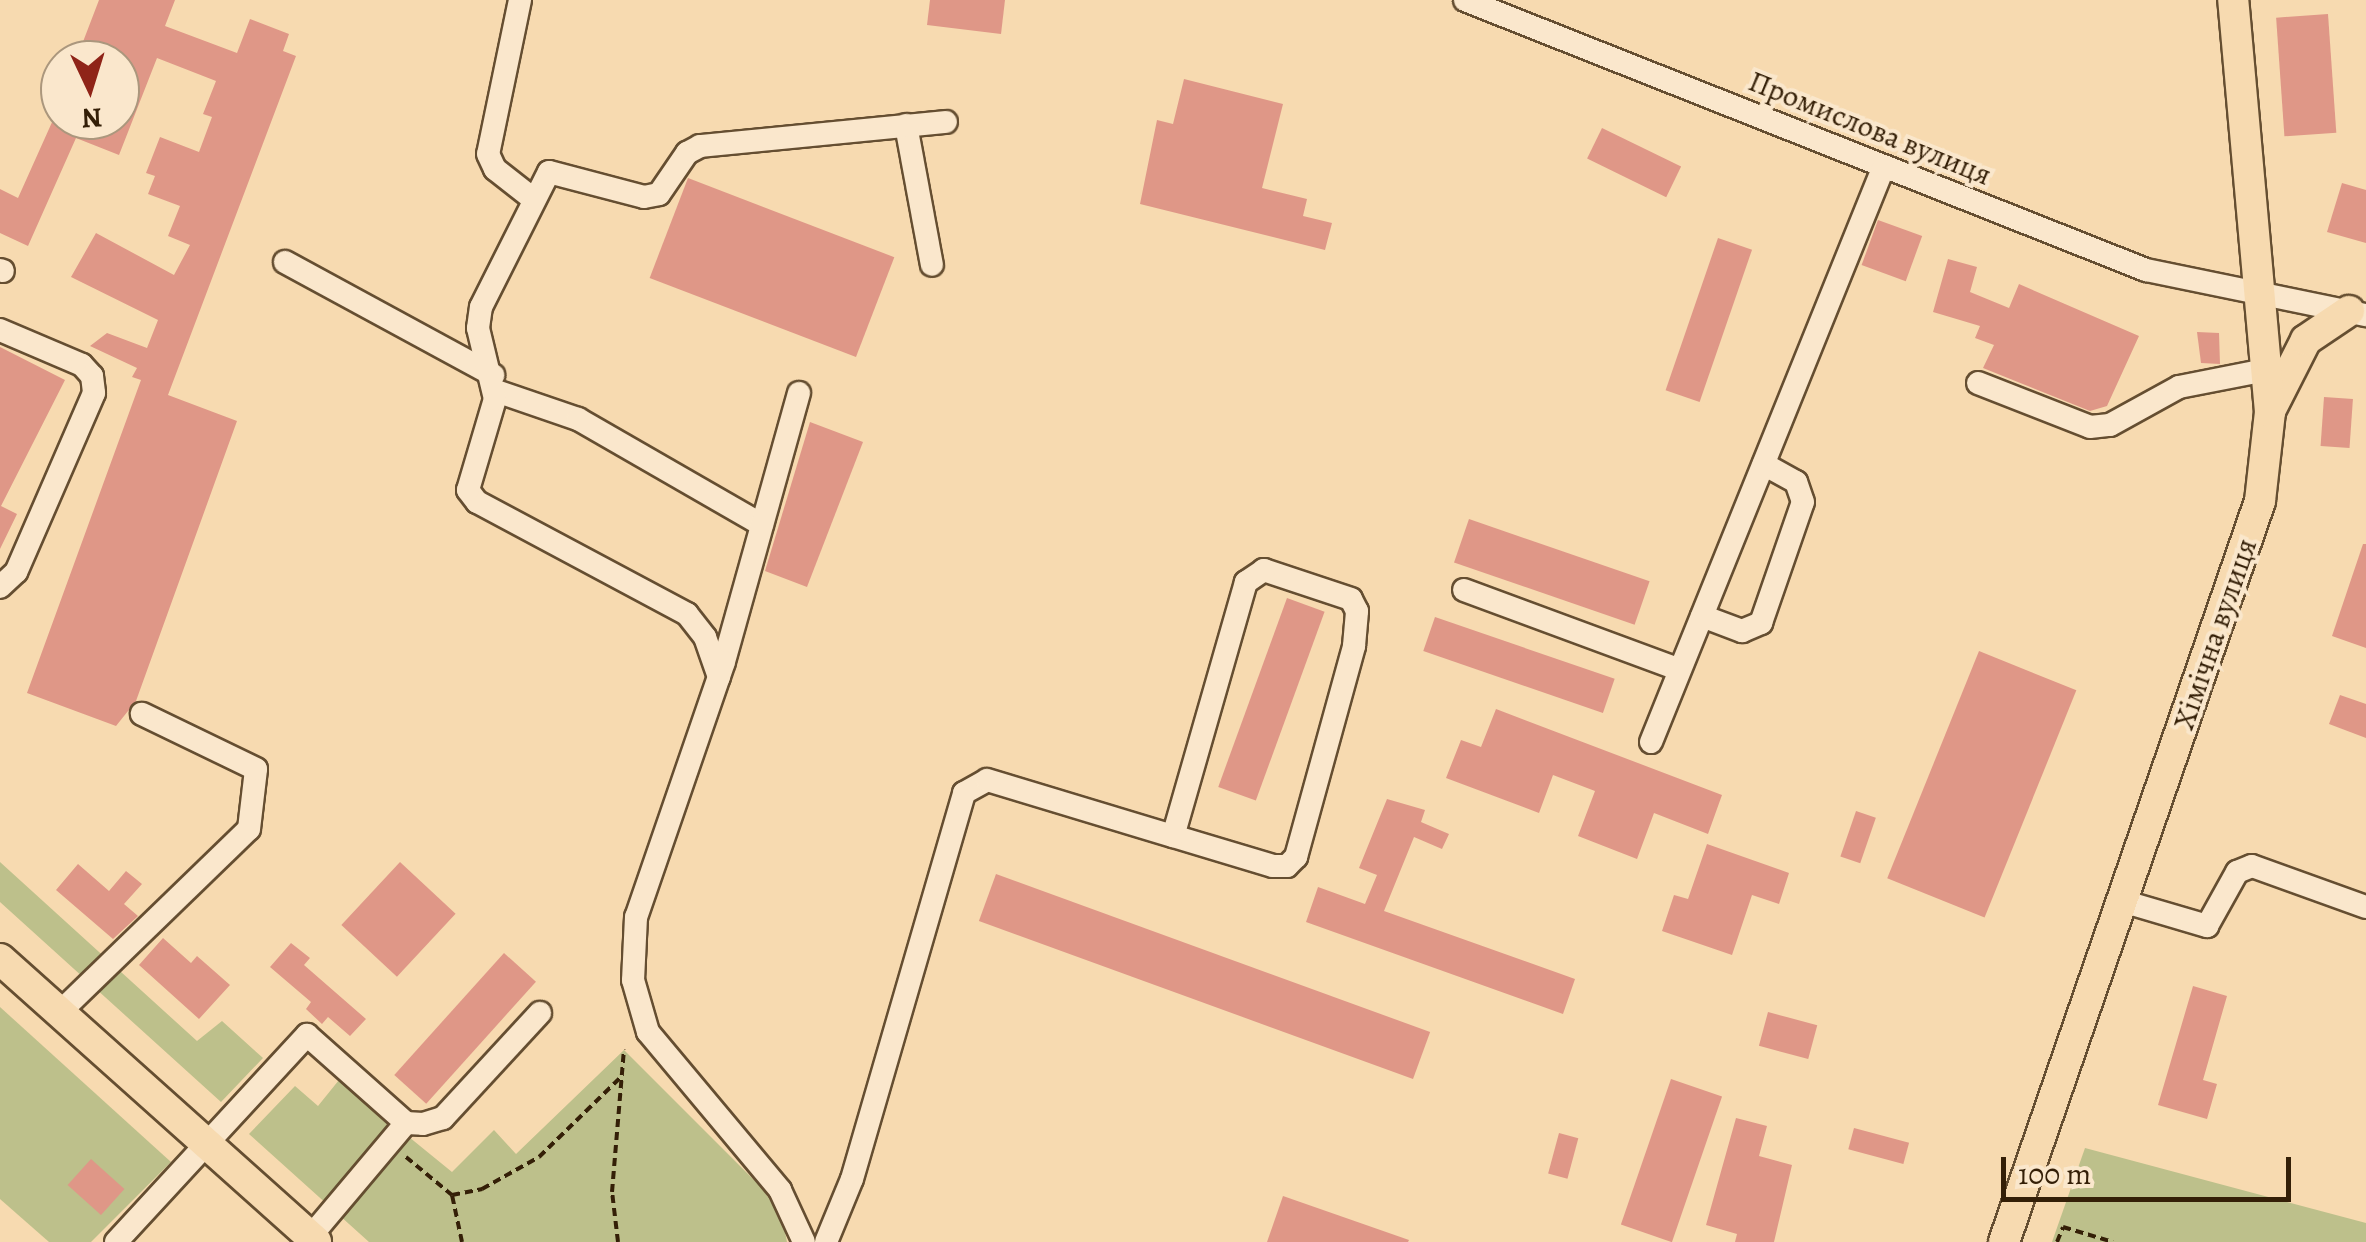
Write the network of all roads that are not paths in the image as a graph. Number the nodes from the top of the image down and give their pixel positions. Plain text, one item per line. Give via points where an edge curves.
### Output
1 (520, 0) edge
2 (1464, 0) edge
3 (2233, 0) edge
4 (946, 122) dead end
5 (906, 125) junction
6 (1884, 166) junction
7 (532, 198) junction
8 (285, 262) dead end
9 (932, 264) dead end
10 (2259, 295) junction
11 (2358, 313) edge
12 (0, 330) edge
13 (2266, 370) junction
14 (494, 383) junction
15 (1978, 384) dead end
16 (798, 394) dead end
17 (2270, 412) junction
18 (1764, 464) junction
19 (762, 526) junction
20 (0, 587) edge
21 (1464, 590) dead end
22 (1702, 616) junction
23 (1680, 670) junction
24 (719, 677) junction
25 (142, 714) dead end
26 (1651, 742) dead end
27 (1174, 836) junction
28 (2122, 900) junction
29 (2366, 907) edge
30 (0, 959) edge
31 (59, 1013) junction
32 (540, 1013) dead end
33 (406, 1123) junction
34 (208, 1148) junction
35 (313, 1239) edge
36 (116, 1242) edge
37 (804, 1242) edge
38 (826, 1242) edge
39 (2004, 1242) edge

1 - 7 street via 487,140 495,168
2 - 6 street, Промислова вулиця
3 - 10 main road, Хімічна вулиця
4 - 5 street
5 - 7 street via 700,146 687,153 659,194 644,198 549,172
5 - 9 street
6 - 10 street, Промислова вулиця via 2146,270
6 - 18 street
7 - 14 street via 482,307 478,328
8 - 14 street
10 - 11 street, Промислова вулиця
10 - 13 main road, Хімічна вулиця
11 - 17 main road via 2306,340
12 - 20 street via 82,365 94,393 16,572
13 - 15 street via 2179,388 2110,426 2090,427
13 - 17 main road, Хімічна вулиця
14 - 19 street via 578,419
14 - 24 street via 468,490 477,502 687,614
16 - 19 street
17 - 28 main road, Хімічна вулиця via 2260,501
18 - 22 street
18 - 22 street via 1796,482 1804,502 1761,623 1742,632
19 - 24 street
21 - 23 street
22 - 23 street
23 - 26 street
24 - 37 street via 636,916 633,980 648,1032 780,1190
25 - 31 street via 256,768 249,829
27 - 27 street via 1246,582 1264,570 1351,599 1357,611 1354,646 1296,857 1288,866 1272,866
27 - 38 street via 987,780 964,792 852,1179
28 - 29 street via 2207,926 2237,872 2252,866
28 - 39 main road, Хімічна вулиця
30 - 31 main road
31 - 34 main road
32 - 33 street via 443,1118
33 - 34 street via 307,1034
33 - 35 street
34 - 35 main road
34 - 36 street

